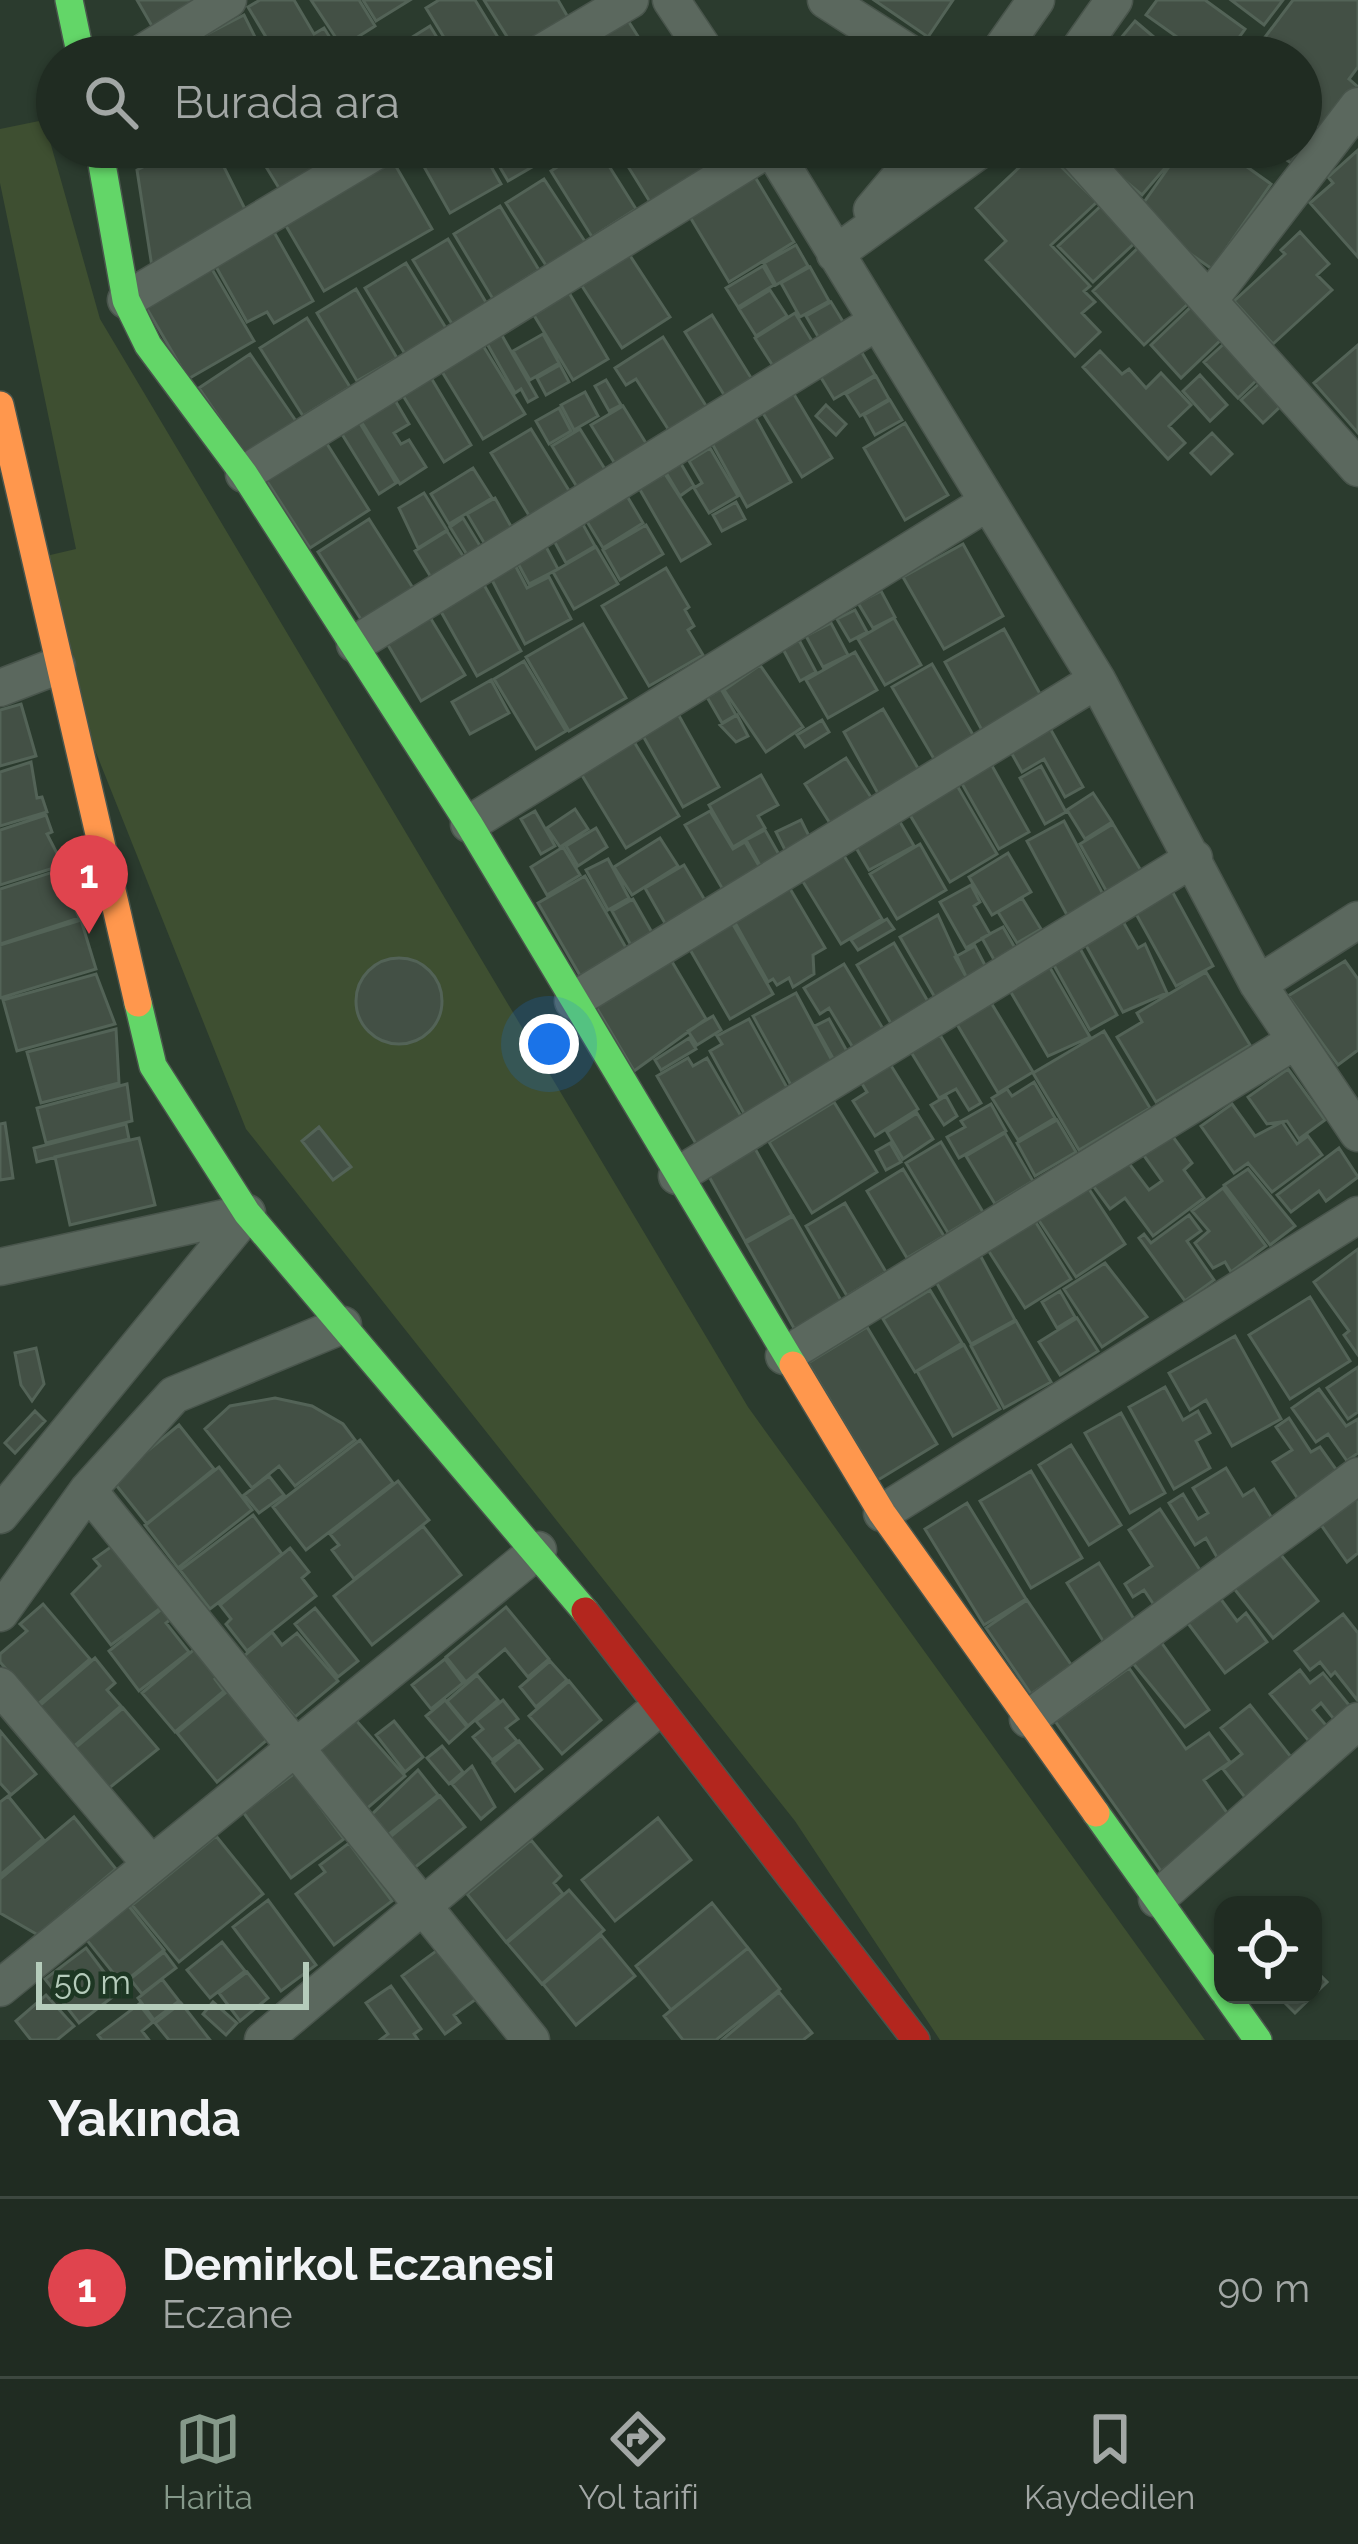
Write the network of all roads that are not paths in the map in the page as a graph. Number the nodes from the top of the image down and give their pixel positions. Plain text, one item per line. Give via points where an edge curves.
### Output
1 (69, 0) edge
2 (228, 0) edge
3 (630, 0) edge
4 (670, 0) edge
5 (826, 0) edge
6 (1036, 0) edge
7 (1114, 0) edge
8 (77, 36) edge
9 (170, 36) edge
10 (569, 36) edge
11 (695, 36) edge
12 (882, 36) edge
13 (1011, 36) edge
14 (1089, 36) edge
15 (1358, 106) edge
16 (1322, 153) edge
17 (103, 168) edge
18 (348, 168) edge
19 (737, 168) edge
20 (784, 168) edge
21 (907, 168) edge
22 (956, 168) edge
23 (1090, 168) edge
24 (1310, 168) edge
25 (835, 254) junction
26 (1210, 299) junction
27 (126, 300) junction
28 (875, 323) junction
29 (0, 405) edge
30 (1358, 468) edge
31 (244, 474) junction
32 (985, 504) junction
33 (355, 644) junction
34 (57, 666) junction
35 (1097, 680) junction
36 (0, 688) edge
37 (469, 824) junction
38 (1194, 858) junction
39 (1358, 920) edge
40 (1258, 984) junction
41 (573, 1001) junction
42 (1295, 1041) junction
43 (1358, 1133) edge
44 (677, 1176) junction
45 (247, 1213) junction
46 (1358, 1215) edge
47 (0, 1267) edge
48 (343, 1324) junction
49 (784, 1356) junction
50 (1358, 1476) edge
51 (88, 1490) junction
52 (882, 1513) junction
53 (0, 1515) edge
54 (0, 1540) edge
55 (44, 1550) junction
56 (538, 1550) junction
57 (0, 1613) edge
58 (0, 1686) edge
59 (656, 1710) junction
60 (1028, 1719) junction
61 (1358, 1721) edge
62 (293, 1744) junction
63 (150, 1863) junction
64 (1157, 1899) junction
65 (418, 1905) junction
66 (4, 1976) edge
67 (1214, 1979) edge
68 (1232, 2004) edge
69 (263, 2040) edge
70 (531, 2040) edge
71 (916, 2040) edge
72 (1258, 2040) edge

1 - 8 main road
2 - 9 street
3 - 10 street
4 - 11 street
5 - 12 street
6 - 13 street
7 - 14 street
15 - 16 street
17 - 27 main road
18 - 27 street
19 - 31 street
20 - 25 street
21 - 25 street
22 - 25 street
23 - 26 street
24 - 26 street
25 - 28 street
26 - 30 street
27 - 31 main road via 148,345
28 - 32 street
28 - 33 street
29 - 34 main road
31 - 33 main road
32 - 35 street
32 - 37 street
33 - 37 main road
34 - 36 street
34 - 45 main road via 152,1066
35 - 38 street
35 - 41 street
37 - 41 main road
38 - 40 street
38 - 44 street
39 - 40 street
40 - 42 street
41 - 44 main road
42 - 43 street
42 - 49 street
44 - 49 main road
45 - 47 street
45 - 48 main road
45 - 53 street
46 - 52 street
48 - 51 street via 174,1395
48 - 56 main road
49 - 52 main road
50 - 60 street
51 - 55 street
51 - 62 street
52 - 60 main road
54 - 55 street
55 - 57 street
56 - 59 main road
56 - 62 street
58 - 63 street
59 - 65 street
59 - 71 main road
60 - 64 main road
61 - 64 street
62 - 63 street
62 - 65 street
63 - 66 street
64 - 67 main road
65 - 69 street
65 - 70 street
68 - 72 main road

